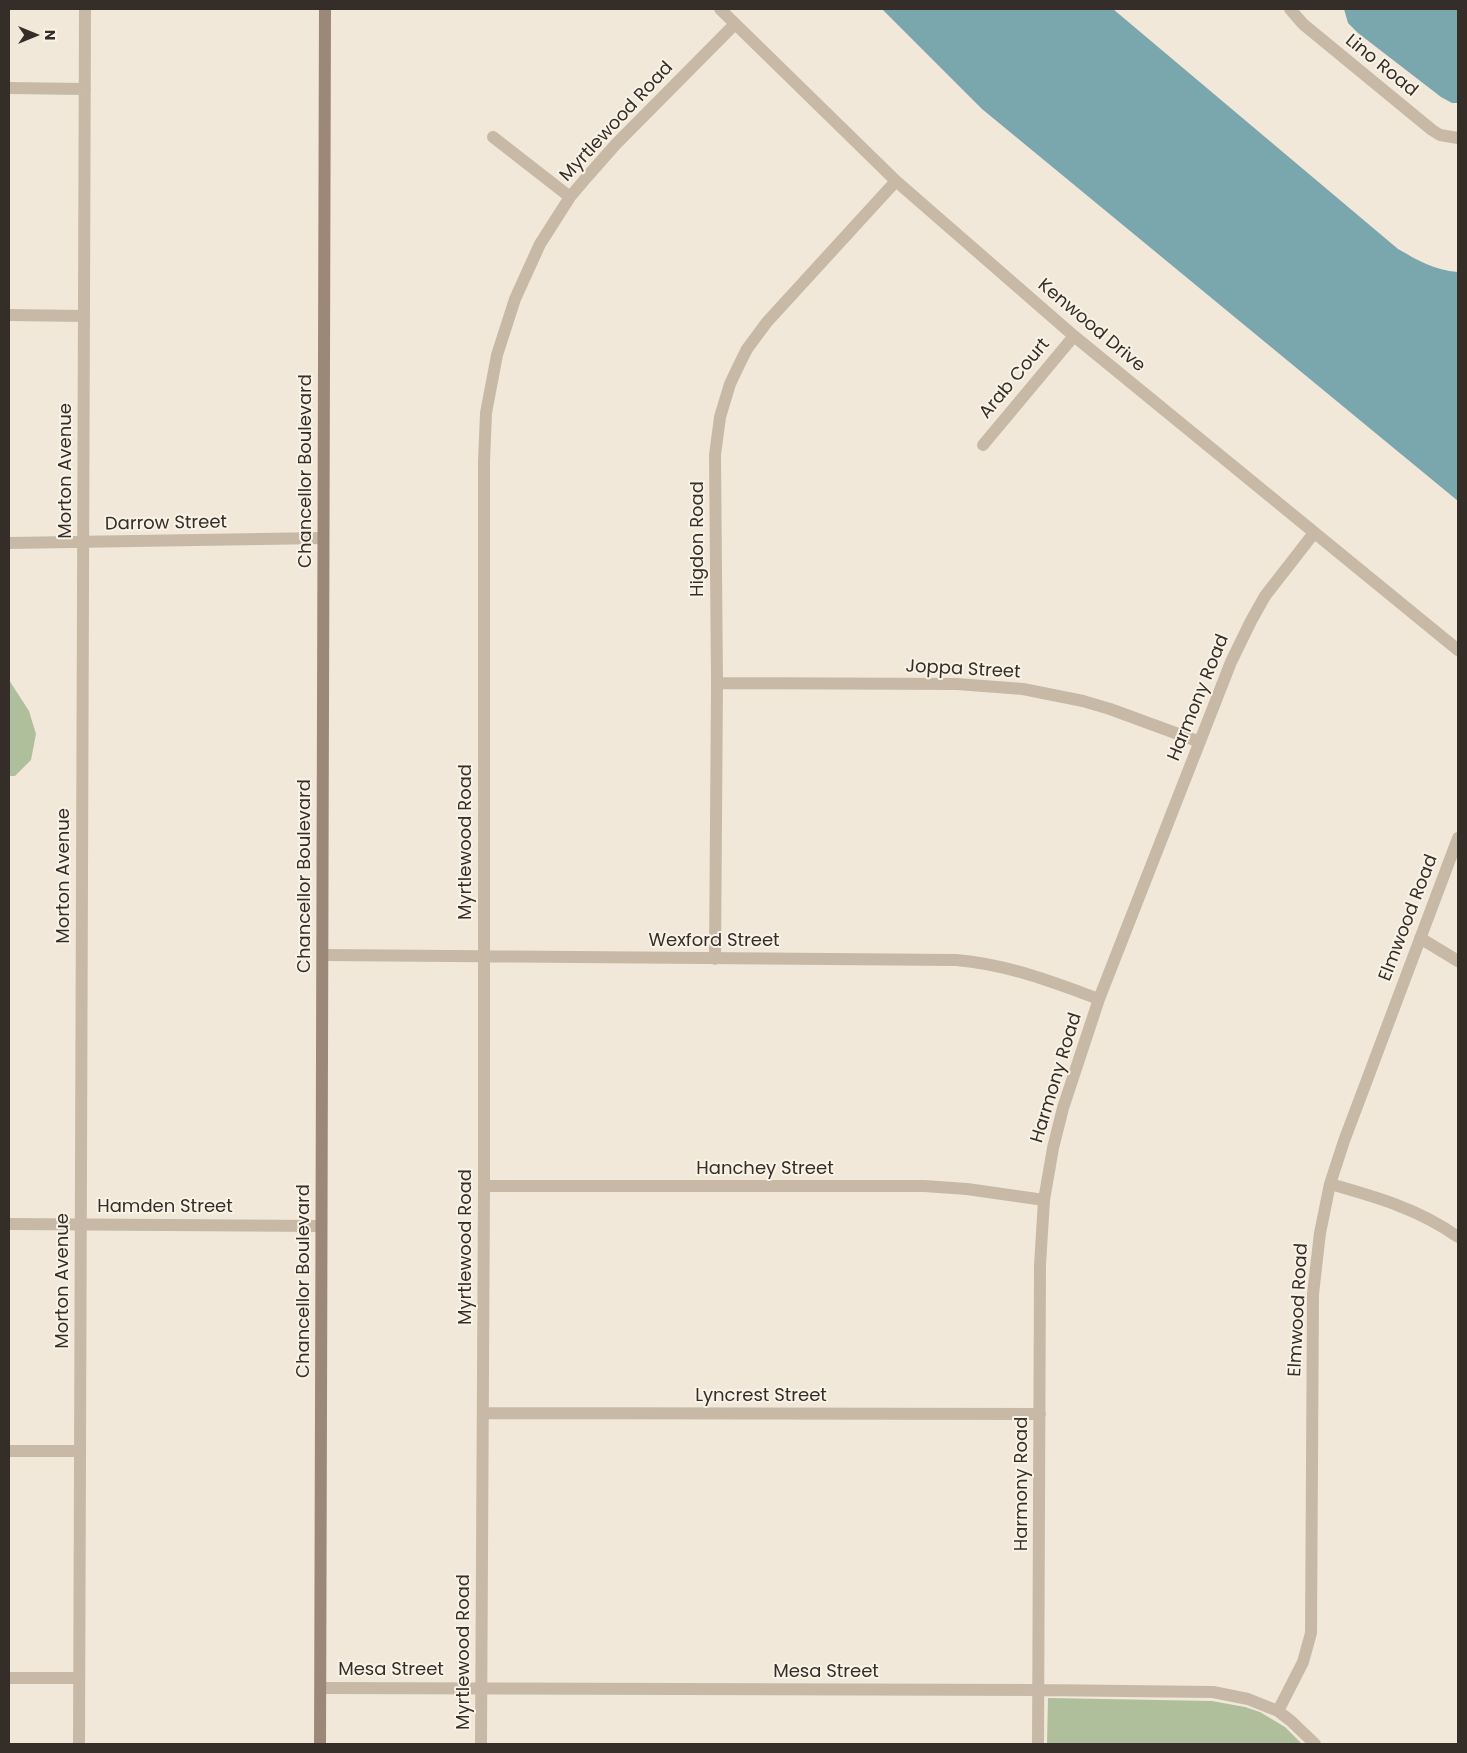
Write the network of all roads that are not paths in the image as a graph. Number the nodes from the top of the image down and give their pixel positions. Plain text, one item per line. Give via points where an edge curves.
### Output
1 (85, 9) edge
2 (325, 9) edge
3 (720, 9) edge
4 (1290, 9) edge
5 (735, 24) junction
6 (9, 88) edge
7 (85, 89) junction
8 (493, 137) dead end
9 (1458, 138) edge
10 (896, 181) junction
11 (570, 197) junction
12 (9, 315) edge
13 (84, 316) junction
14 (1074, 336) junction
15 (983, 445) dead end
16 (1314, 533) junction
17 (323, 538) junction
18 (9, 543) edge
19 (83, 543) junction
20 (1458, 650) edge
21 (716, 683) junction
22 (1200, 742) junction
23 (1458, 838) edge
24 (1420, 938) junction
25 (323, 955) junction
26 (484, 957) junction
27 (715, 959) junction
28 (1458, 961) edge
29 (1099, 999) junction
30 (1330, 1184) junction
31 (484, 1186) junction
32 (1044, 1200) junction
33 (9, 1224) edge
34 (81, 1224) junction
35 (321, 1226) junction
36 (1458, 1237) edge
37 (483, 1413) junction
38 (1040, 1414) junction
39 (9, 1451) edge
40 (80, 1451) junction
41 (9, 1678) edge
42 (79, 1678) junction
43 (321, 1688) junction
44 (482, 1688) junction
45 (1039, 1690) junction
46 (1278, 1711) junction
47 (79, 1744) edge
48 (320, 1744) edge
49 (482, 1744) edge
50 (1038, 1744) edge
51 (1315, 1744) edge

1 - 7 street, Morton Avenue
2 - 17 street, Chancellor Boulevard
3 - 5 street, Kenwood Drive
4 - 9 street, Lino Road via 1303,24 1432,130
5 - 10 street, Kenwood Drive
5 - 11 street, Myrtlewood Road via 616,144
6 - 7 street
7 - 13 street, Morton Avenue
8 - 11 street
10 - 14 street, Kenwood Drive
10 - 21 street, Higdon Road via 767,322 747,349 730,384 720,417 715,455
11 - 26 street, Myrtlewood Road via 540,244 515,299 497,355 486,414
12 - 13 street
13 - 19 street, Morton Avenue
14 - 15 street, Arab Court
14 - 16 street, Kenwood Drive
16 - 20 street, Kenwood Drive
16 - 22 street, Harmony Road via 1251,621 1231,662
17 - 19 street, Darrow Street
17 - 25 street, Chancellor Boulevard
18 - 19 street, Darrow Street
19 - 34 street, Morton Avenue
21 - 22 street, Joppa Street via 957,684 1023,690 1110,709
21 - 27 street, Higdon Road
22 - 29 street, Harmony Road
23 - 24 street, Elmwood Road
24 - 28 street
24 - 30 street, Elmwood Road
25 - 26 street, Wexford Street
25 - 35 street, Chancellor Boulevard
26 - 27 street, Wexford Street
26 - 31 street, Myrtlewood Road
27 - 29 street, Wexford Street via 980,962 1024,972
29 - 32 street, Harmony Road via 1052,1148
30 - 36 street via 1401,1205 1437,1222
30 - 46 street, Elmwood Road via 1313,1294 1311,1633 1303,1662
31 - 32 street, Hanchey Street via 924,1186
31 - 37 street, Myrtlewood Road
32 - 38 street, Harmony Road via 1040,1265
33 - 34 street, Hamden Street
34 - 35 street, Hamden Street
34 - 40 street, Morton Avenue
35 - 43 street, Chancellor Boulevard
37 - 38 street, Lyncrest Street
37 - 44 street, Myrtlewood Road
38 - 45 street, Harmony Road
39 - 40 street
40 - 42 street, Morton Avenue
41 - 42 street
42 - 47 street, Morton Avenue
43 - 44 street, Mesa Street
43 - 48 street, Chancellor Boulevard
44 - 45 street, Mesa Street
44 - 49 street, Myrtlewood Road
45 - 46 street, Mesa Street via 1213,1692 1248,1699
45 - 50 street, Harmony Road
46 - 51 street, Mesa Street

